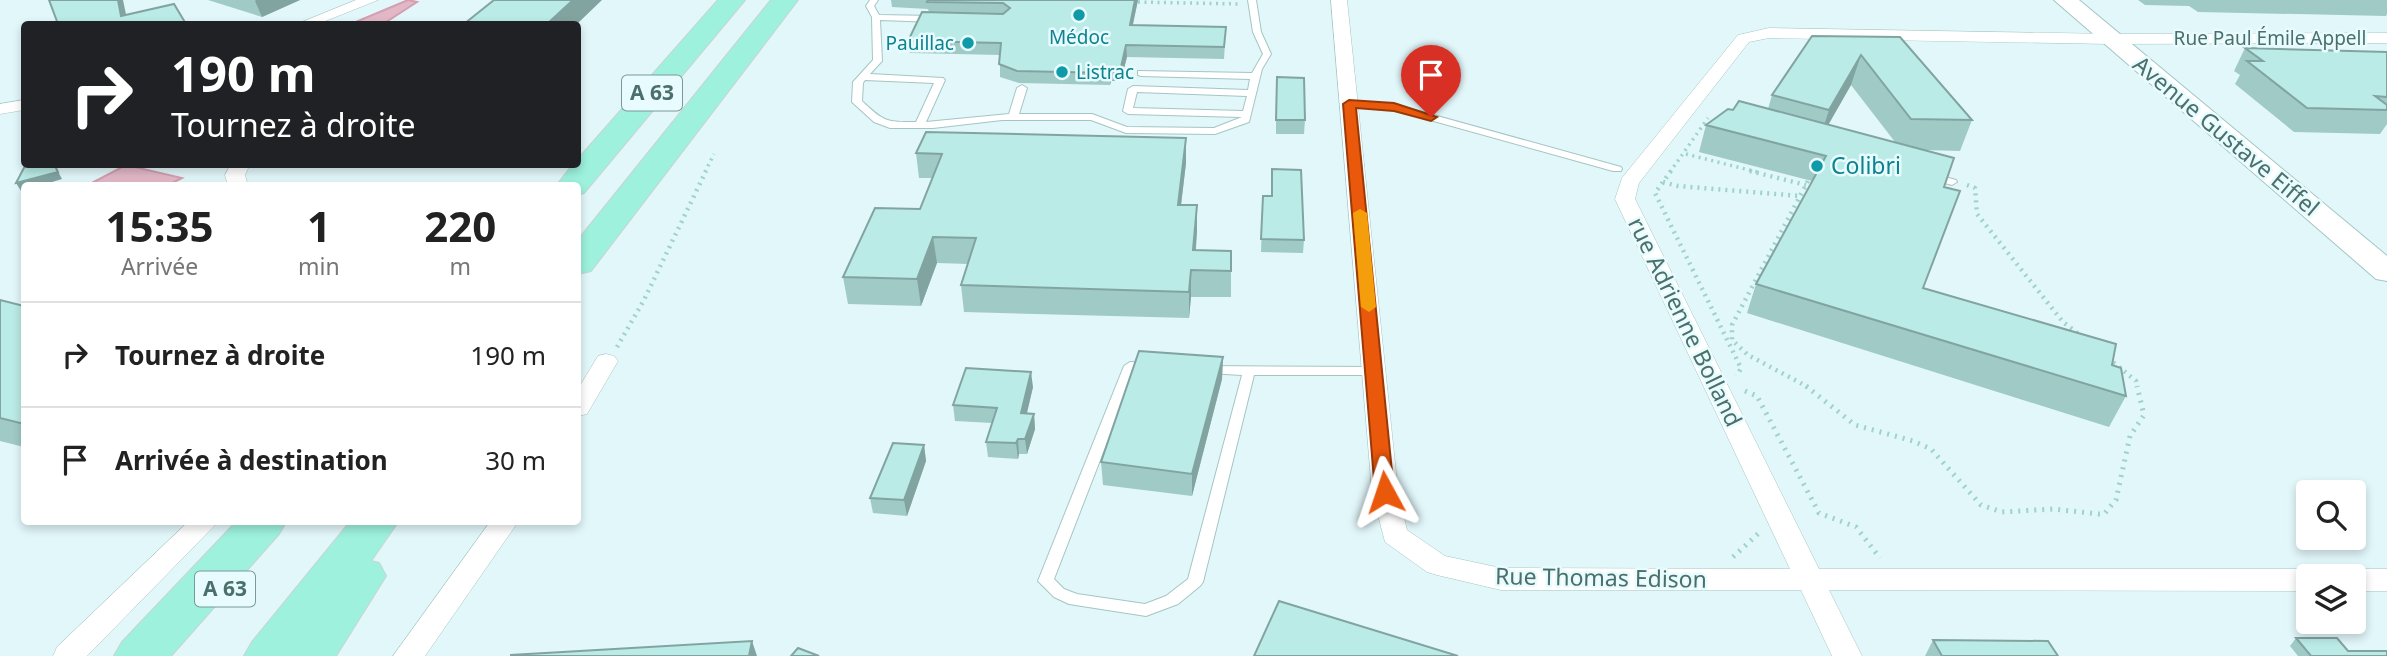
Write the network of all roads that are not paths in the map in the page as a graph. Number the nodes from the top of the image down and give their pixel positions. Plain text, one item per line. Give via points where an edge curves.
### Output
1 (370, 0) edge
2 (386, 0) edge
3 (732, 0) edge
4 (785, 0) edge
5 (874, 0) edge
6 (1339, 0) edge
7 (2065, 0) edge
8 (1252, 2) edge
9 (876, 17) junction
10 (940, 19) edge
11 (313, 21) edge
12 (330, 21) edge
13 (2387, 38) edge
14 (2111, 39) junction
15 (1141, 73) dead end
16 (1255, 76) junction
17 (864, 77) junction
18 (1022, 88) dead end
19 (1252, 93) junction
20 (21, 99) edge
21 (0, 103) edge
22 (1349, 104) junction
23 (21, 106) edge
24 (700, 107) junction
25 (0, 109) edge
26 (1247, 114) junction
27 (1013, 117) junction
28 (920, 125) junction
29 (1617, 169) dead end
30 (1913, 171) edge
31 (1952, 181) edge
32 (575, 182) edge
33 (581, 259) edge
34 (2387, 272) edge
35 (581, 284) edge
36 (606, 361) road end
37 (1170, 368) edge
38 (1196, 369) edge
39 (1249, 371) junction
40 (1374, 371) junction
41 (581, 403) edge
42 (201, 525) edge
43 (260, 525) edge
44 (280, 525) edge
45 (373, 525) edge
46 (399, 525) edge
47 (502, 525) edge
48 (1810, 580) junction
49 (2296, 580) edge
50 (2366, 580) edge
51 (2387, 580) edge
52 (68, 656) edge
53 (140, 656) edge
54 (167, 656) edge
55 (270, 656) edge
56 (309, 656) edge
57 (408, 656) edge
58 (1846, 656) edge

1 - 11 street
2 - 12 street
3 - 32 highway, A 63
4 - 24 highway, A 63
5 - 9 lane via 871,11
6 - 22 street, Rue Thomas Edison
7 - 14 street, Avenue Gustave Eiffel
8 - 16 lane via 1257,32 1267,54
9 - 10 lane
9 - 17 lane via 878,61
13 - 14 street, Rue Paul Émile Appell
14 - 34 street, Avenue Gustave Eiffel
14 - 48 street, rue Adrienne Bolland via 1769,33 1744,38 1629,182 1625,199
15 - 16 lane
16 - 19 lane
17 - 28 lane via 855,93 864,111 890,125
17 - 28 lane via 940,80
18 - 27 lane
19 - 26 lane
19 - 26 lane via 1133,89 1128,111
20 - 21 street
22 - 29 lane via 1394,107
22 - 40 street, Rue Thomas Edison
23 - 25 street
24 - 33 highway, A 63
24 - 35 highway via 652,186
26 - 27 lane via 1246,120 1215,131 1126,130 1092,117
27 - 28 lane
30 - 31 lane
36 - 41 street
37 - 39 lane via 1130,366 1046,581 1059,593 1075,600 1146,610 1172,600 1195,582
38 - 39 lane
39 - 40 lane
40 - 48 street, Rue Thomas Edison via 1385,492 1395,535 1437,565 1501,579
42 - 52 street
43 - 53 highway
44 - 54 highway, A 63
45 - 55 highway
46 - 56 highway
47 - 57 street
48 - 49 street, Rue Thomas Edison
48 - 58 street
50 - 51 street

